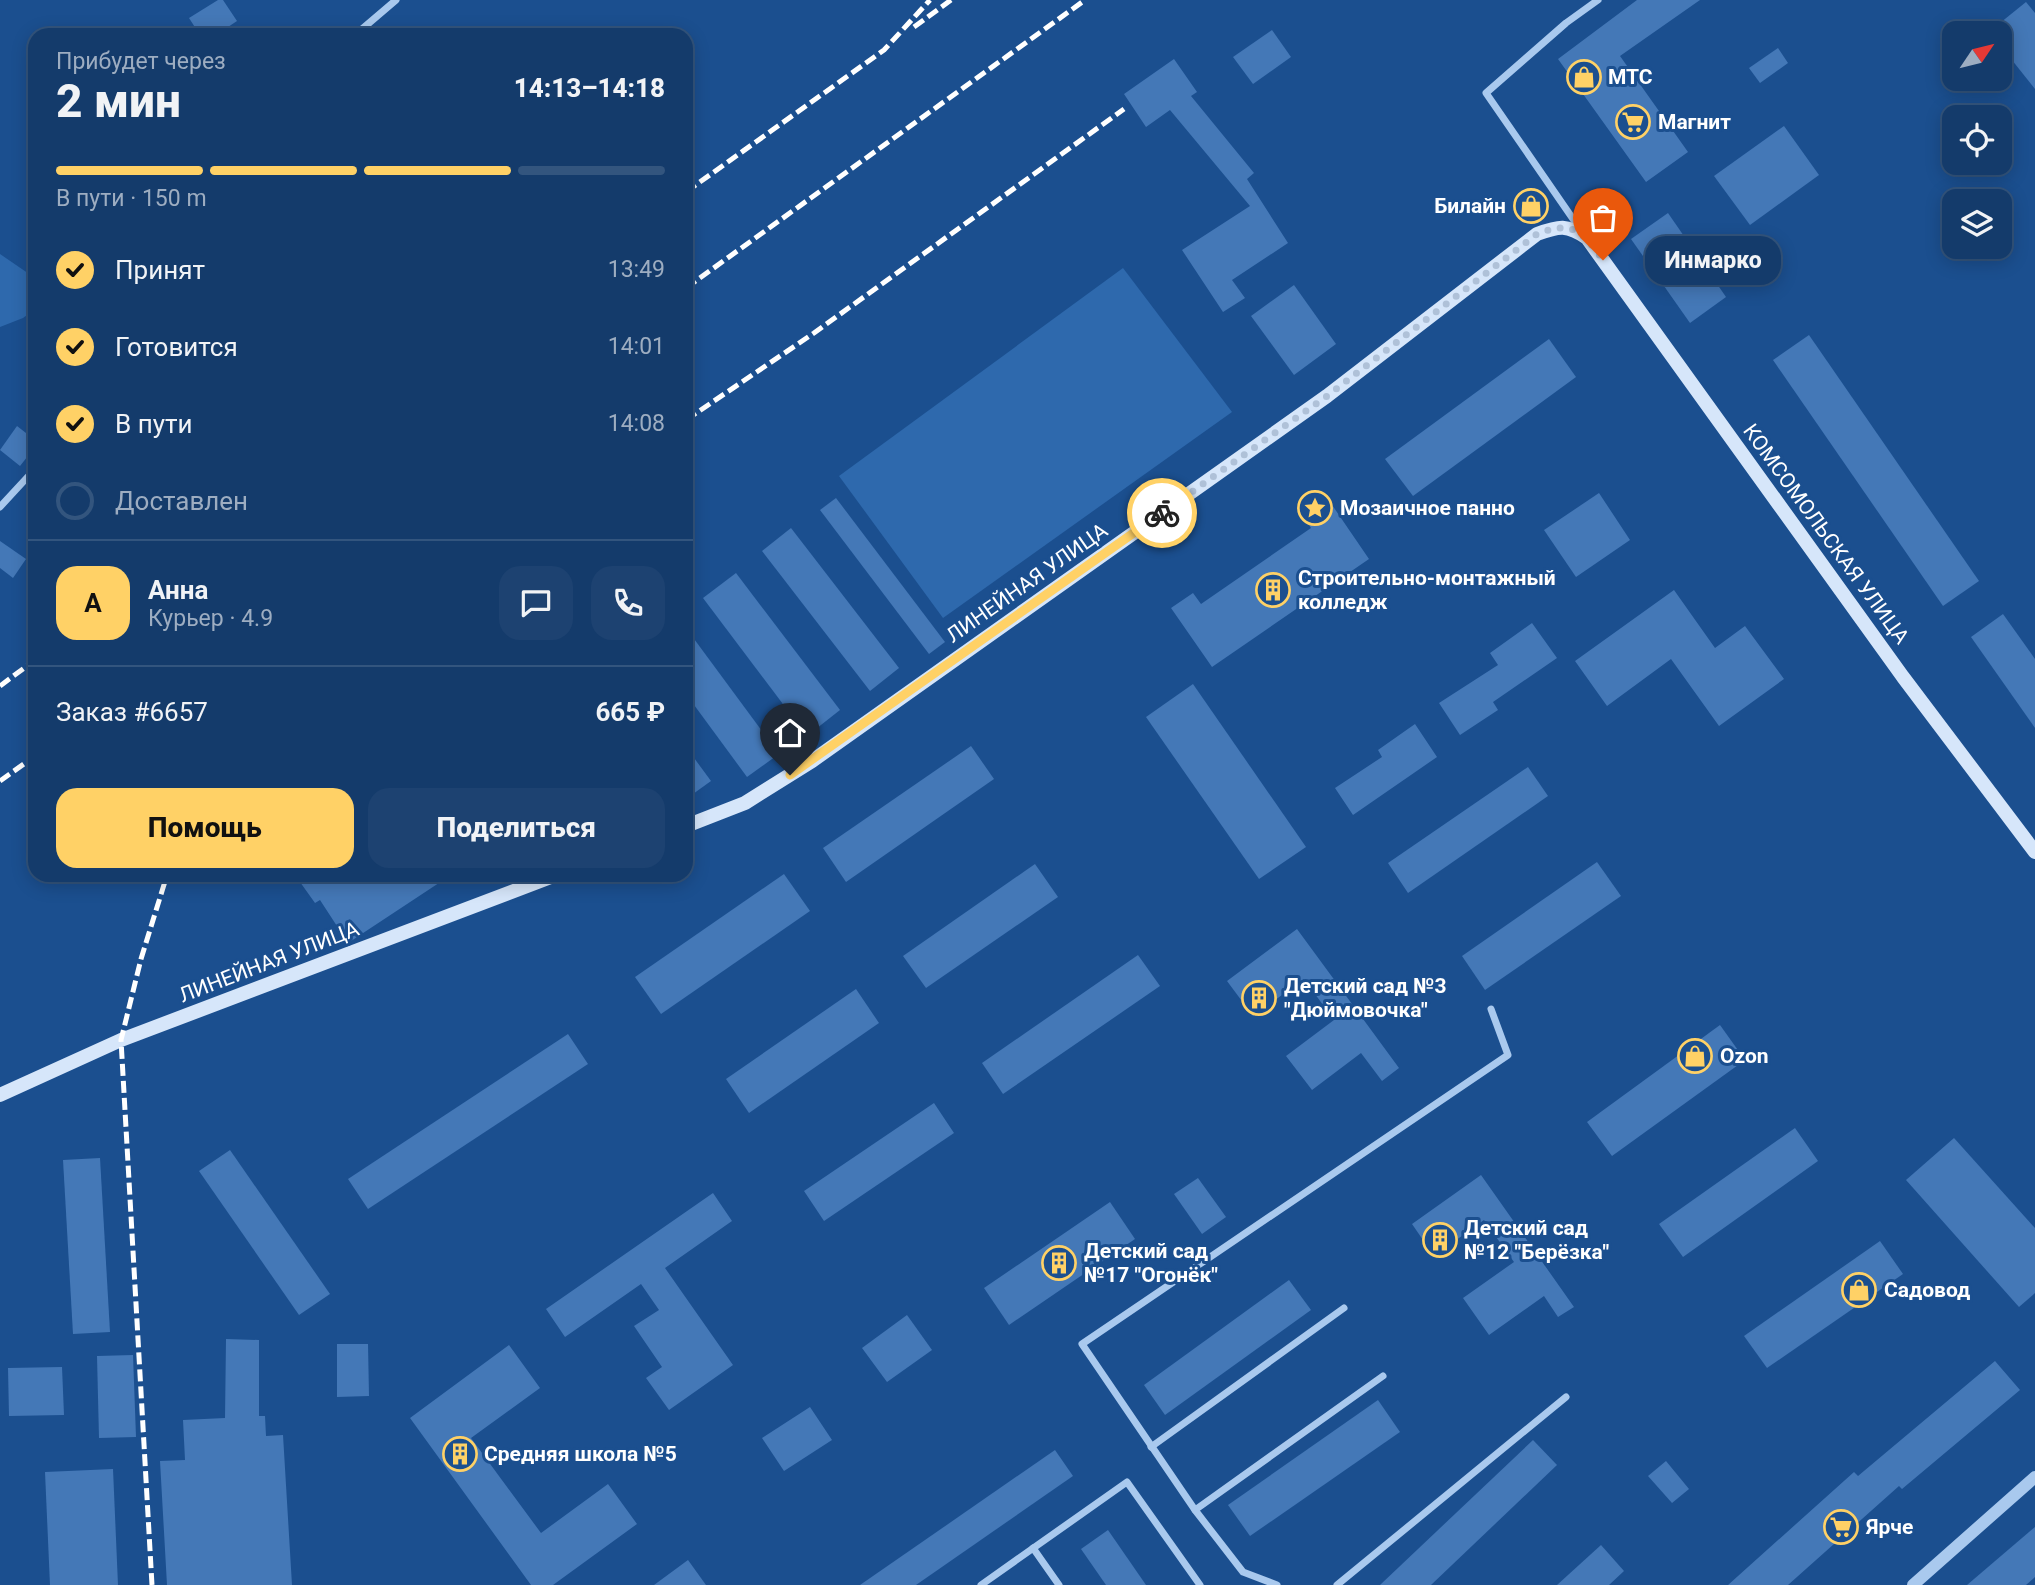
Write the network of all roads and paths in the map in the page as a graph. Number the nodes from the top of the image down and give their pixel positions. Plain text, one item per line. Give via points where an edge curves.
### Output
1 (396, 0) edge
2 (1598, 0) edge
3 (363, 28) edge
4 (1587, 238) junction
5 (28, 476) edge
6 (0, 507) edge
7 (693, 823) edge
8 (2035, 852) edge
9 (538, 882) edge
10 (1491, 1009) dead end
11 (0, 1095) edge
12 (1344, 1308) dead end
13 (1383, 1377) dead end
14 (1566, 1397) dead end
15 (1151, 1447) junction
16 (2035, 1478) edge
17 (1195, 1510) junction
18 (1033, 1548) junction
19 (981, 1585) edge
20 (1059, 1585) edge
21 (1200, 1585) edge
22 (1277, 1585) edge
23 (1337, 1585) edge
24 (1913, 1585) edge

1 - 3 street
2 - 4 street via 1486,93
4 - 7 main road, ЛИНЕЙНАЯ УЛИЦА via 1573,228 1537,234 1327,396 812,761 745,803
4 - 8 main road, КОМСОМОЛЬСКАЯ УЛИЦА
5 - 6 street
9 - 11 main road, ЛИНЕЙНАЯ УЛИЦА via 121,1040
10 - 15 street via 1508,1055 1082,1344
12 - 15 street
13 - 17 street
14 - 23 street
15 - 17 street
16 - 24 street
17 - 22 street via 1243,1572
18 - 19 street
18 - 20 street
18 - 21 street via 1127,1482

